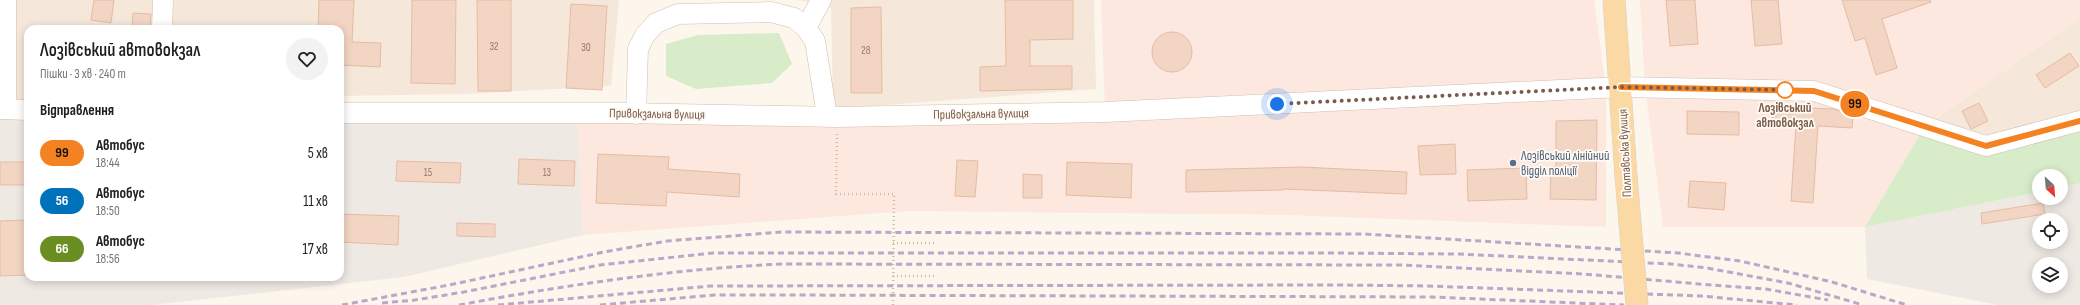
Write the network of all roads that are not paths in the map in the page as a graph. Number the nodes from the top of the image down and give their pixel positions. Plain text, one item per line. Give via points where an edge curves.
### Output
1 (163, 0) edge
2 (821, 0) edge
3 (1614, 0) edge
4 (698, 6) edge
5 (4, 9) edge
6 (162, 25) edge
7 (806, 28) junction
8 (1621, 87) junction
9 (3, 109) edge
10 (24, 110) edge
11 (344, 113) edge
12 (636, 114) junction
13 (832, 116) junction
14 (2080, 121) edge
15 (1637, 305) edge

1 - 6 street
2 - 7 street
3 - 8 main road, Полтавська вулиця
4 - 7 street via 779,13 794,18
4 - 12 street via 656,23 645,35 637,57
5 - 9 street
7 - 13 street via 818,49
8 - 13 street, Привокзальна вулиця via 1106,112
8 - 14 street, Привокзальна вулиця via 1814,91 1986,146
8 - 15 main road, Полтавська вулиця, bridge
9 - 10 street
11 - 12 street, Привокзальна вулиця
12 - 13 street, Привокзальна вулиця

